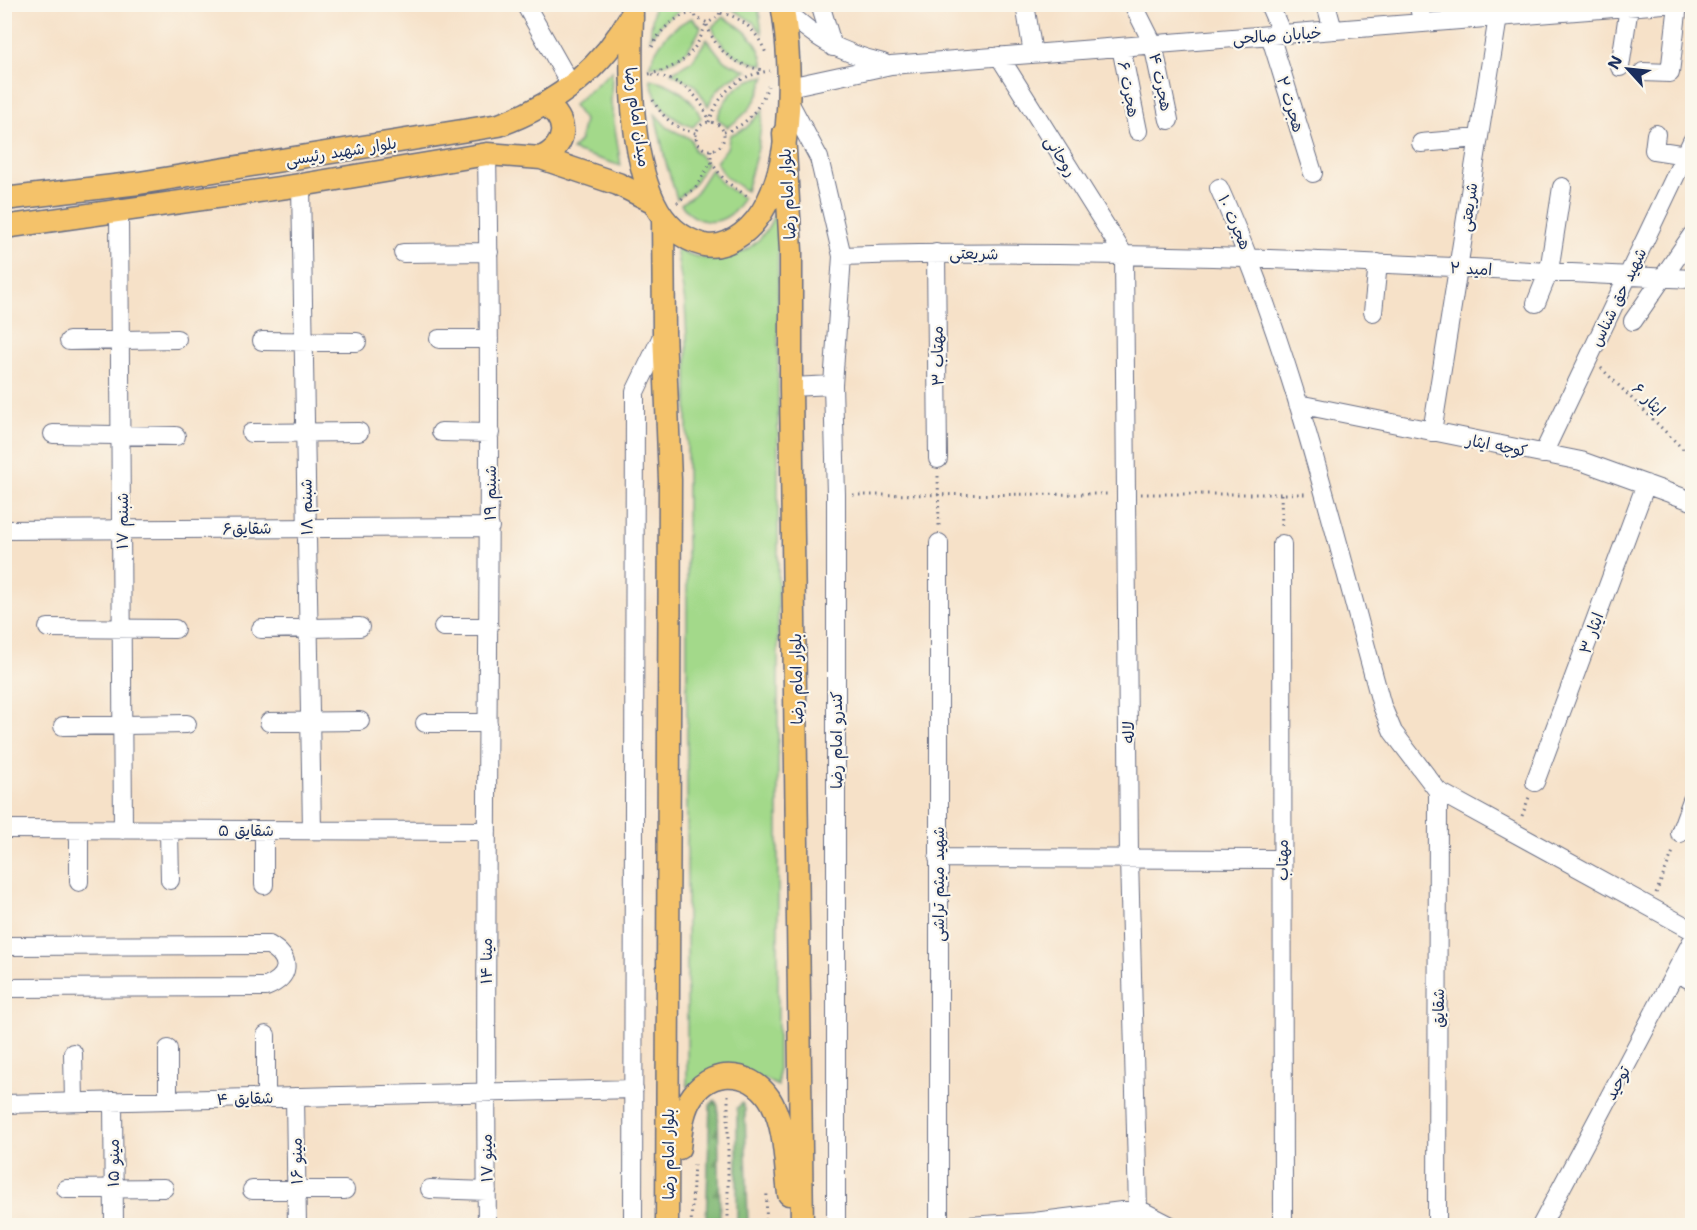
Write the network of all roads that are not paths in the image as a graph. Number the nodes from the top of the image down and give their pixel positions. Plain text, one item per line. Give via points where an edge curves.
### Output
1 (525, 4) edge
2 (820, 4) edge
3 (1025, 4) edge
4 (1133, 4) edge
5 (1269, 4) edge
6 (1326, 4) edge
7 (1418, 4) edge
8 (1664, 4) edge
9 (1678, 4) edge
10 (782, 6) edge
11 (1629, 7) junction
12 (633, 9) edge
13 (1466, 12) edge
14 (1498, 17) junction
15 (1423, 23) junction
16 (1333, 30) junction
17 (1276, 35) junction
18 (1153, 44) junction
19 (833, 47) junction
20 (1121, 47) junction
21 (1033, 54) junction
22 (999, 56) junction
23 (891, 65) junction
24 (1620, 68) dead end
25 (1643, 72) dead end
26 (572, 87) junction
27 (778, 93) junction
28 (545, 104) junction
29 (1169, 120) dead end
30 (1138, 131) dead end
31 (784, 134) junction
32 (1656, 134) dead end
33 (1478, 138) junction
34 (1421, 143) dead end
35 (1689, 148) edge
36 (487, 154) junction
37 (541, 158) junction
38 (1313, 173) dead end
39 (301, 185) junction
40 (1562, 187) dead end
41 (1219, 188) dead end
42 (4, 198) edge
43 (669, 205) junction
44 (119, 211) junction
45 (4, 227) edge
46 (1692, 235) edge
47 (489, 252) junction
48 (403, 253) dead end
49 (936, 253) junction
50 (1124, 255) junction
51 (842, 256) junction
52 (1250, 256) junction
53 (1378, 263) junction
54 (1460, 267) junction
55 (1549, 272) junction
56 (1628, 276) junction
57 (1666, 277) junction
58 (1692, 279) edge
59 (1536, 303) dead end
60 (1373, 312) dead end
61 (1633, 321) dead end
62 (664, 332) junction
63 (177, 339) dead end
64 (439, 339) dead end
65 (489, 339) junction
66 (120, 340) junction
67 (69, 341) dead end
68 (262, 341) dead end
69 (304, 342) junction
70 (357, 342) dead end
71 (833, 385) junction
72 (791, 387) junction
73 (1298, 404) junction
74 (359, 432) dead end
75 (441, 432) dead end
76 (1432, 432) junction
77 (251, 433) dead end
78 (490, 433) junction
79 (53, 434) dead end
80 (305, 434) junction
81 (121, 435) junction
82 (176, 436) dead end
83 (1543, 454) junction
84 (938, 459) dead end
85 (1646, 484) junction
86 (1692, 501) edge
87 (306, 526) junction
88 (490, 527) junction
89 (4, 530) edge
90 (122, 530) junction
91 (939, 543) road end
92 (1282, 544) road end
93 (360, 627) dead end
94 (443, 627) dead end
95 (489, 627) junction
96 (48, 628) dead end
97 (122, 629) junction
98 (175, 629) dead end
99 (261, 629) dead end
100 (308, 630) junction
101 (360, 721) dead end
102 (269, 722) dead end
103 (310, 723) junction
104 (425, 723) dead end
105 (488, 723) junction
106 (188, 724) dead end
107 (122, 725) junction
108 (63, 726) dead end
109 (1535, 782) road end
110 (1438, 791) junction
111 (1692, 800) edge
112 (4, 829) edge
113 (79, 830) junction
114 (123, 830) junction
115 (169, 830) junction
116 (264, 830) junction
117 (312, 830) junction
118 (486, 831) junction
119 (1680, 833) road end
120 (938, 858) junction
121 (1129, 858) junction
122 (1282, 859) junction
123 (170, 880) dead end
124 (79, 882) dead end
125 (264, 885) dead end
126 (1692, 930) edge
127 (1692, 940) edge
128 (4, 946) edge
129 (1676, 972) junction
130 (1692, 981) edge
131 (4, 988) edge
132 (266, 1035) dead end
133 (168, 1049) dead end
134 (73, 1053) dead end
135 (634, 1089) junction
136 (485, 1091) junction
137 (295, 1096) junction
138 (266, 1097) junction
139 (168, 1100) junction
140 (113, 1101) junction
141 (74, 1102) junction
142 (4, 1104) edge
143 (114, 1188) junction
144 (164, 1188) dead end
145 (66, 1189) dead end
146 (430, 1189) dead end
147 (252, 1190) dead end
148 (296, 1190) junction
149 (345, 1190) dead end
150 (487, 1191) junction
151 (1138, 1209) junction
152 (114, 1226) edge
153 (297, 1226) edge
154 (487, 1226) edge
155 (633, 1226) edge
156 (668, 1226) edge
157 (793, 1226) edge
158 (802, 1226) edge
159 (836, 1226) edge
160 (939, 1226) edge
161 (968, 1226) edge
162 (1171, 1226) edge
163 (1283, 1226) edge
164 (1437, 1226) edge
165 (1541, 1226) edge

1 - 26 street
2 - 19 street
3 - 21 street
4 - 18 street, هجرت ۴
5 - 17 street, هجرت ۲
6 - 16 street
7 - 15 street
8 - 11 street, خیابان صالحی
9 - 25 street via 1670,73
10 - 19 street via 814,36
10 - 27 main road
11 - 14 street, خیابان صالحی
11 - 24 street
12 - 26 main road, بلوار شهید رئیسی via 616,43
12 - 43 main road, میدان امام رضا via 633,105 639,145
13 - 14 street, خیابان صالحی
13 - 15 street, خیابان صالحی
14 - 33 street, شریعتی
15 - 16 street, خیابان صالحی
16 - 17 street, خیابان صالحی
17 - 18 street, خیابان صالحی
17 - 38 street, هجرت ۲
18 - 20 street, خیابان صالحی
18 - 29 street, هجرت ۴
19 - 23 street
20 - 21 street, خیابان صالحی
20 - 30 street, هجرت ۶
21 - 22 street, خیابان صالحی
22 - 23 street, خیابان صالحی
22 - 50 street, روحانی
23 - 27 street
26 - 28 main road, بلوار شهید رئیسی
27 - 31 main road
27 - 51 street, کندرو امام رضا via 819,158
28 - 37 main road via 563,123 556,147
28 - 42 main road, بلوار شهید رئیسی via 484,129 139,183
31 - 43 main road via 770,195 754,223 736,238 718,246 683,237
31 - 72 main road, بلوار امام رضا via 791,251
32 - 35 street via 1654,150
33 - 34 street
33 - 54 street, شریعتی
35 - 56 street, شهید حق شناس
36 - 37 main road, بلوار شهید رئیسی
36 - 39 main road, بلوار شهید رئیسی
36 - 47 street, شبنم ۱۹
37 - 43 main road, بلوار شهید رئیسی
39 - 44 main road, بلوار شهید رئیسی
39 - 69 street, شبنم ۱۸
40 - 55 street
41 - 52 street, هجرت ۱۰
43 - 62 main road, بلوار امام رضا
44 - 45 main road, بلوار شهید رئیسی
44 - 66 street, شبنم ۱۷
46 - 57 street
47 - 48 street
47 - 65 street, شبنم ۱۹
49 - 50 street, شریعتی
49 - 51 street, شریعتی
49 - 84 street, مهتاب ۳
50 - 52 street, شریعتی
50 - 121 street, لاله
51 - 71 street, کندرو امام رضا
52 - 53 street, امید ۲
52 - 73 street, هجرت ۱۰
53 - 54 street, امید ۲
53 - 60 street
54 - 55 street, امید ۲
54 - 76 street, شریعتی
55 - 56 street, امید ۲
55 - 59 street
56 - 57 street, امید ۲
56 - 83 street, شهید حق شناس
57 - 58 street, امید ۲
57 - 61 street
62 - 135 street via 635,392
62 - 156 main road, بلوار امام رضا via 670,480
63 - 66 street
64 - 65 street
65 - 78 street, شبنم ۱۹
66 - 67 street
66 - 81 street, شبنم ۱۷
68 - 69 street
69 - 70 street
69 - 80 street, شبنم ۱۸
71 - 72 street
71 - 159 street, کندرو امام رضا
72 - 158 main road, بلوار امام رضا
73 - 76 street, کوچه ایثار
73 - 110 street, هجرت ۱۰ via 1382,706 1393,732
74 - 80 street
75 - 78 street
76 - 83 street, کوچه ایثار
77 - 80 street
78 - 88 street, شبنم ۱۹
79 - 81 street
80 - 87 street, شبنم ۱۸
81 - 82 street
81 - 90 street, شبنم ۱۷
83 - 85 street, کوچه ایثار via 1581,461
85 - 86 street, کوچه ایثار
85 - 109 street, ایثار ۳
87 - 88 street, شقایق۶
87 - 90 street, شقایق۶
87 - 100 street, شبنم ۱۸
88 - 95 street, شبنم ۱۹
89 - 90 street, شقایق۶
90 - 97 street, شبنم ۱۷
91 - 120 street, شهید میثم تراشی
92 - 122 street, مهتاب
93 - 100 street
94 - 95 street
95 - 105 street, شبنم ۱۹
96 - 97 street
97 - 98 street
97 - 107 street, شبنم ۱۷
99 - 100 street
100 - 103 street, شبنم ۱۸
101 - 103 street
102 - 103 street
103 - 117 street, شبنم ۱۸
104 - 105 street
105 - 118 street, شبنم ۱۹
106 - 107 street
107 - 108 street
107 - 114 street, شبنم ۱۷
110 - 126 street
110 - 164 street, شقایق
111 - 119 street
112 - 113 street, شقایق ۵
113 - 114 street, شقایق ۵
113 - 124 street
114 - 115 street, شقایق ۵
115 - 116 street, شقایق ۵
115 - 123 street
116 - 117 street, شقایق ۵
116 - 125 street
117 - 118 street, شقایق ۵
118 - 136 street, مینا ۱۴
120 - 121 street
120 - 160 street, شهید میثم تراشی
121 - 122 street
121 - 151 street, لاله
122 - 163 street, مهتاب
127 - 129 street, توحید
128 - 131 street via 269,945 281,952 286,961 278,982 266,987
129 - 130 street
129 - 165 street, توحید
132 - 138 street
133 - 139 street
134 - 141 street
135 - 136 street, شقایق ۴
135 - 155 street
136 - 137 street, شقایق ۴
136 - 150 street, مینو ۱۷
137 - 138 street, شقایق ۴
137 - 148 street, مینو ۱۶
138 - 139 street, شقایق ۴
139 - 140 street, شقایق ۴
140 - 141 street, شقایق ۴
140 - 143 street, مینو ۱۵
141 - 142 street, شقایق ۴
143 - 144 street
143 - 145 street
143 - 152 street, مینو ۱۵
146 - 150 street
147 - 148 street
148 - 149 street
148 - 153 street, مینو ۱۶
150 - 154 street, مینو ۱۷
151 - 161 street
151 - 162 street
156 - 157 main road via 687,1107 702,1085 727,1074 741,1076 759,1086 775,1109

